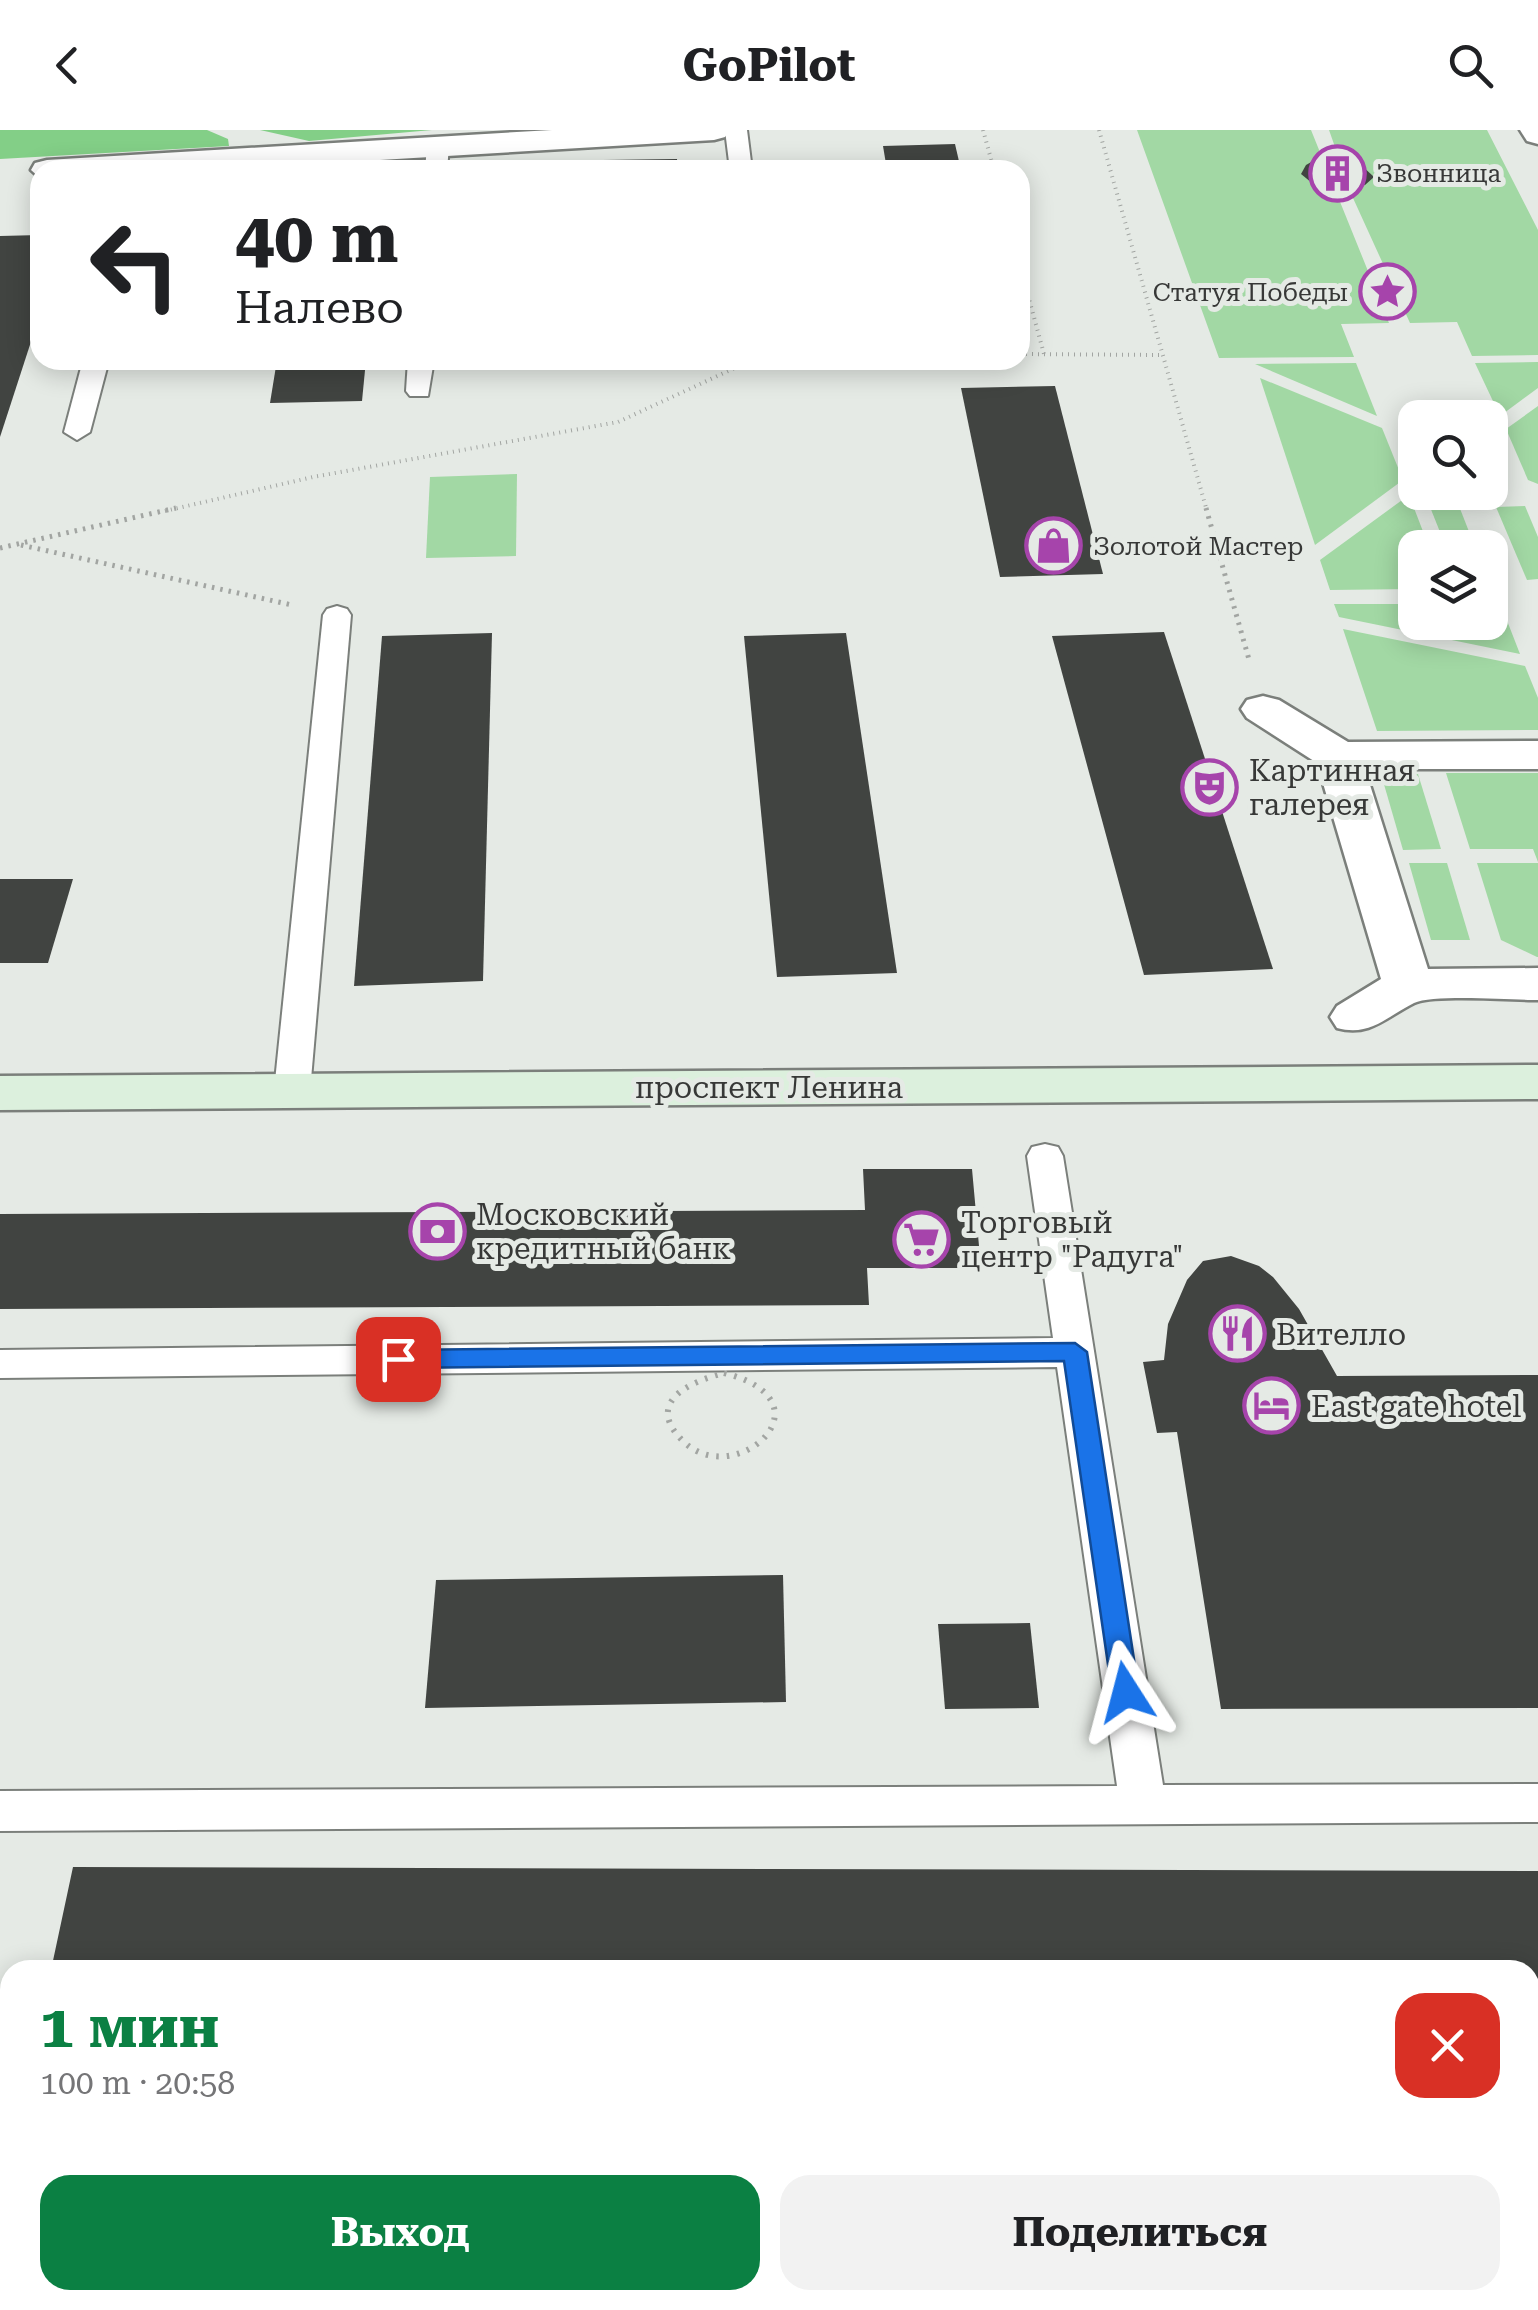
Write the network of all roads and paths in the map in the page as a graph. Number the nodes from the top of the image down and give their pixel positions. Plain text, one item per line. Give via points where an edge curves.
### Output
1 (714, 130) edge
2 (736, 130) edge
3 (983, 130) edge
4 (1099, 130) edge
5 (437, 158) edge
6 (373, 160) edge
7 (740, 160) edge
8 (991, 160) edge
9 (1030, 303) edge
10 (1030, 354) edge
11 (1044, 354) junction
12 (1162, 355) junction
13 (93, 370) edge
14 (420, 370) edge
15 (730, 370) edge
16 (418, 390) dead end
17 (77, 432) dead end
18 (15, 543) junction
19 (0, 545) edge
20 (338, 616) joint
21 (1263, 709) joint
22 (1538, 755) edge
23 (1338, 756) junction
24 (1538, 984) edge
25 (1408, 985) junction
26 (1355, 1018) dead end
27 (1538, 1082) edge
28 (292, 1090) junction
29 (0, 1093) edge
30 (1045, 1156) dead end
31 (1075, 1352) junction
32 (0, 1364) edge
33 (666, 1412) joint
34 (1538, 1803) edge
35 (1142, 1805) junction
36 (0, 1811) edge

1 - 5 street
2 - 7 lane
3 - 8 path
4 - 12 path
5 - 6 street
9 - 11 path
10 - 11 path
11 - 12 path
12 - 21 path
13 - 17 lane
14 - 16 lane
15 - 18 path via 618,422 313,477
18 - 19 path
18 - 20 path
20 - 28 lane
21 - 23 street
22 - 23 street
23 - 25 street
24 - 25 street
25 - 26 street
27 - 28 main road, проспект Ленина
28 - 29 main road, проспект Ленина
30 - 31 lane
31 - 32 lane
31 - 35 lane
33 - 33 path via 680,1442 719,1456 759,1444 777,1415 762,1386 724,1373 684,1384
34 - 35 lane
35 - 36 lane

